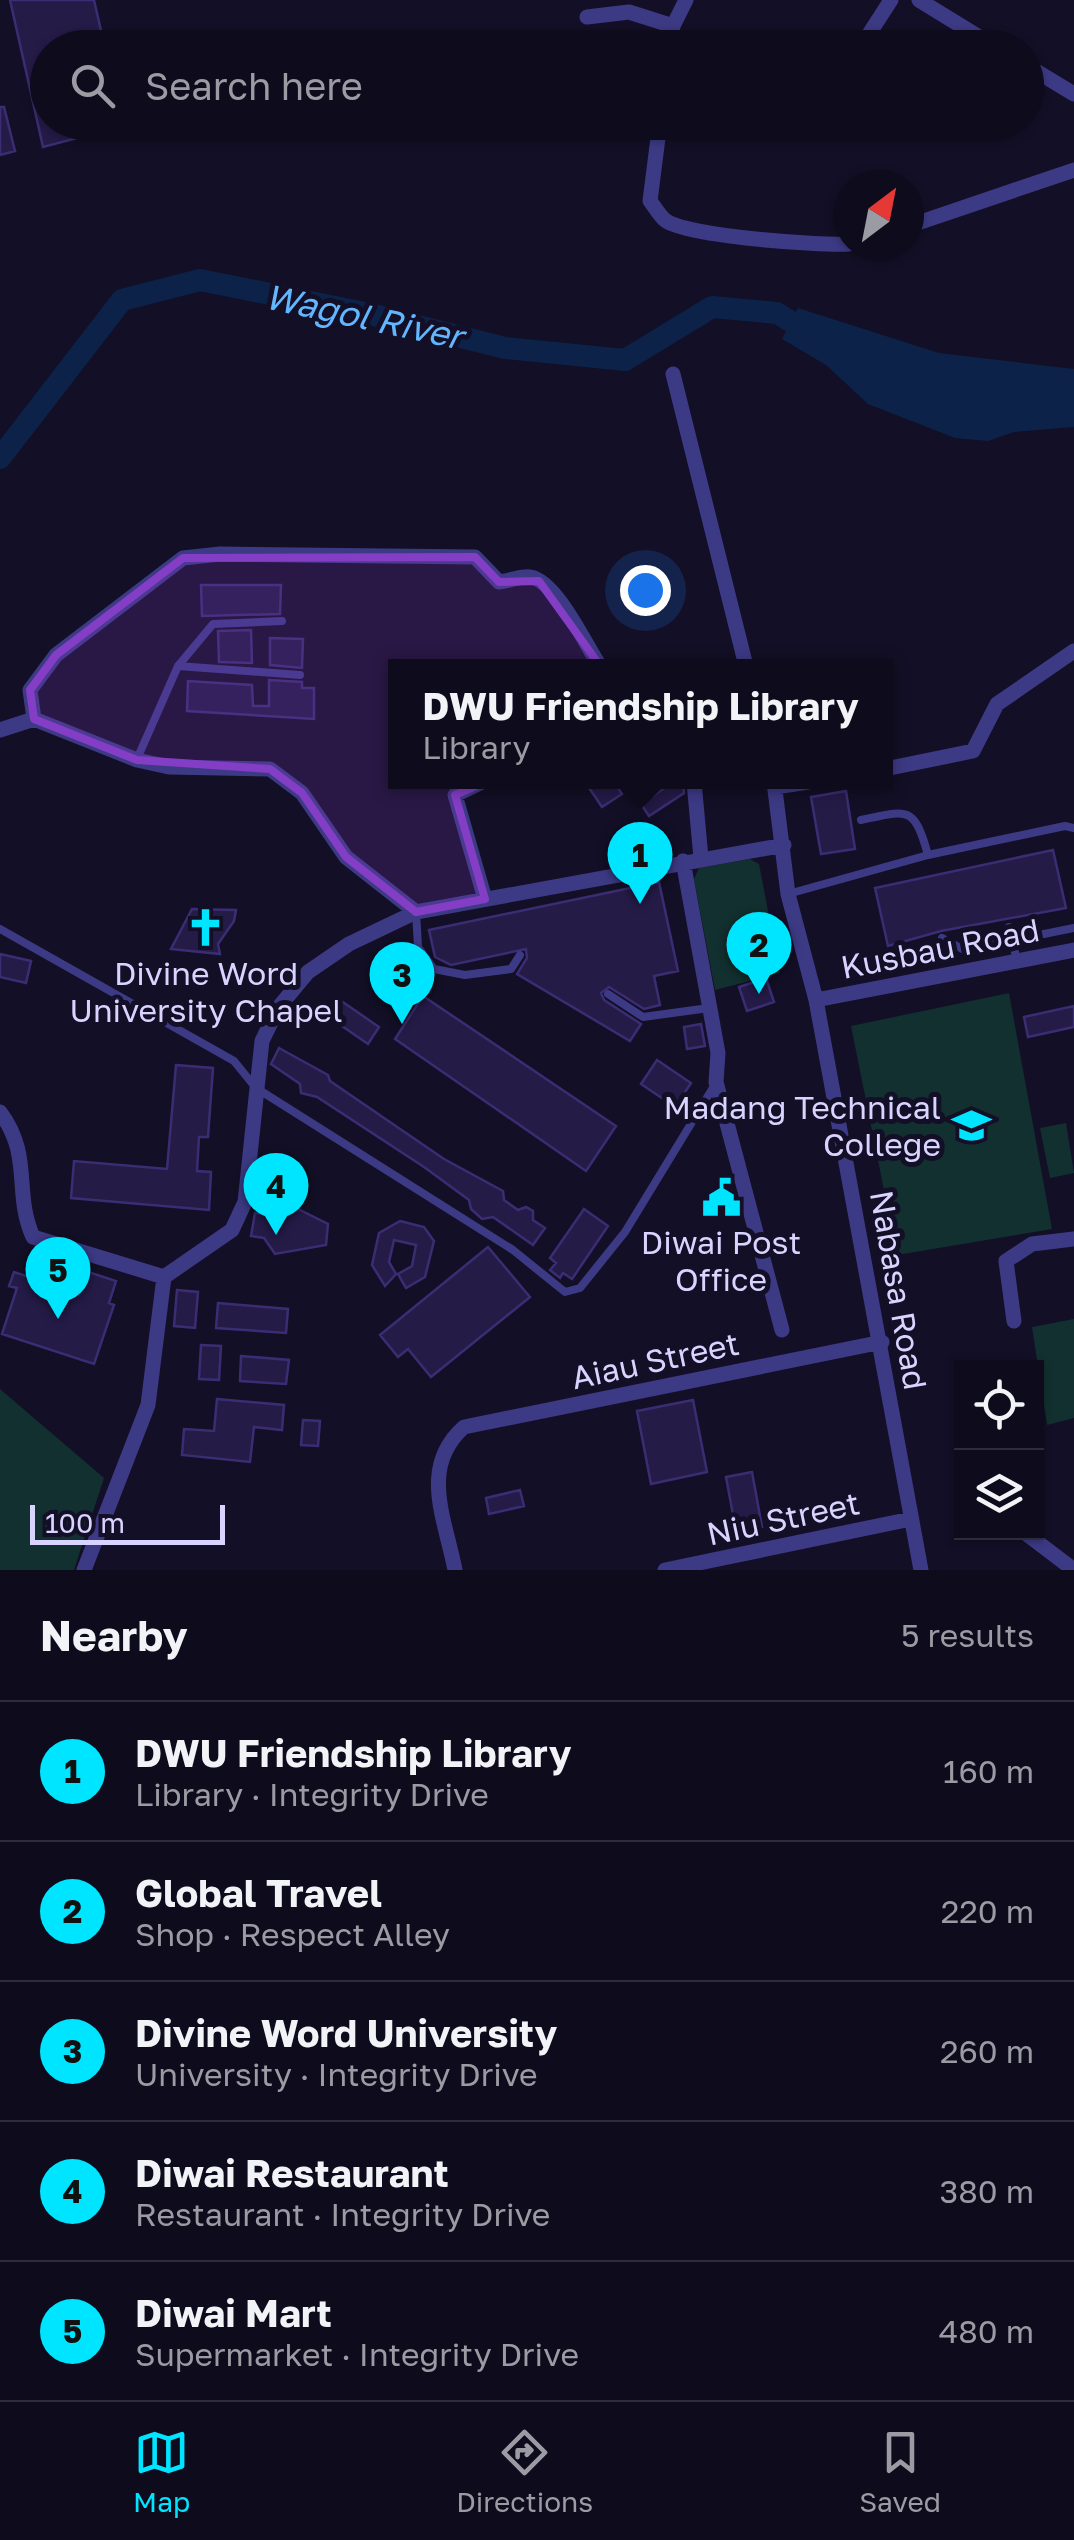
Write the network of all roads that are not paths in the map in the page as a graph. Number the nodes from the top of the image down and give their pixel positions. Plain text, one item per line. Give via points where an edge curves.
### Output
1 (686, 0) edge
2 (891, 0) edge
3 (919, 0) edge
4 (587, 17) dead end
5 (673, 26) junction
6 (672, 30) edge
7 (872, 30) edge
8 (968, 30) edge
9 (1044, 76) edge
10 (1074, 94) edge
11 (658, 140) edge
12 (1074, 170) edge
13 (924, 221) edge
14 (834, 245) edge
15 (672, 374) dead end
16 (282, 621) dead end
17 (1074, 651) edge
18 (596, 659) edge
19 (744, 659) edge
20 (178, 666) junction
21 (300, 675) dead end
22 (34, 719) junction
23 (0, 730) edge
24 (137, 760) junction
25 (893, 767) edge
26 (467, 789) edge
27 (695, 789) edge
28 (775, 789) edge
29 (860, 820) dead end
30 (1074, 828) edge
31 (784, 845) junction
32 (928, 855) junction
33 (701, 858) junction
34 (683, 861) junction
35 (788, 894) junction
36 (484, 899) junction
37 (416, 912) junction
38 (1010, 927) dead end
39 (0, 928) edge
40 (1074, 928) edge
41 (942, 938) dead end
42 (1012, 940) junction
43 (1074, 950) edge
44 (520, 955) dead end
45 (1018, 962) junction
46 (608, 994) dead end
47 (816, 1000) junction
48 (708, 1008) junction
49 (716, 1082) junction
50 (256, 1088) junction
51 (0, 1112) edge
52 (1074, 1239) edge
53 (164, 1277) junction
54 (1014, 1320) dead end
55 (782, 1330) dead end
56 (882, 1342) junction
57 (911, 1519) junction
58 (1035, 1540) edge
59 (84, 1570) edge
60 (456, 1570) edge
61 (665, 1570) edge
62 (921, 1570) edge
63 (1074, 1570) edge

1 - 5 street
2 - 7 street
3 - 8 street
4 - 5 street via 629,12
5 - 6 street
9 - 10 street
11 - 14 street via 650,201 666,222
12 - 13 street
15 - 19 street
16 - 20 lane via 213,624
17 - 25 street via 997,704 973,751
18 - 22 street via 539,581 528,576 499,582 475,557 220,554 183,558 56,656 30,690
20 - 21 lane
20 - 24 lane
22 - 23 street
22 - 24 street
24 - 37 street via 270,769 302,793 346,858
26 - 36 street via 454,795
27 - 33 street
28 - 31 street, Nabasa Road
29 - 32 lane via 911,815
30 - 32 lane
31 - 33 street
31 - 35 street, Nabasa Road
32 - 35 lane
33 - 34 street
34 - 36 street
34 - 48 street
35 - 47 street, Nabasa Road
36 - 37 street
37 - 44 lane via 418,947 434,969 465,975 511,970
37 - 50 street via 308,972 262,1041
38 - 42 lane
39 - 50 lane via 234,1061
40 - 42 lane
41 - 42 lane via 964,950
42 - 45 lane
43 - 45 street, Kusbau Road
45 - 47 street, Kusbau Road
46 - 48 lane via 643,1017
47 - 56 street, Nabasa Road
48 - 49 street
49 - 50 lane via 626,1232 580,1288 565,1292 514,1250
49 - 55 street
50 - 53 street via 245,1202 232,1230
51 - 53 street via 16,1134 23,1161 23,1215 32,1237
52 - 54 street via 1032,1244 1006,1260
53 - 59 street via 148,1405
56 - 57 street, Nabasa Road
56 - 60 street, Aiau Street via 464,1427 445,1444 436,1473
57 - 61 street, Niu Street
57 - 62 street, Nabasa Road
58 - 63 street

